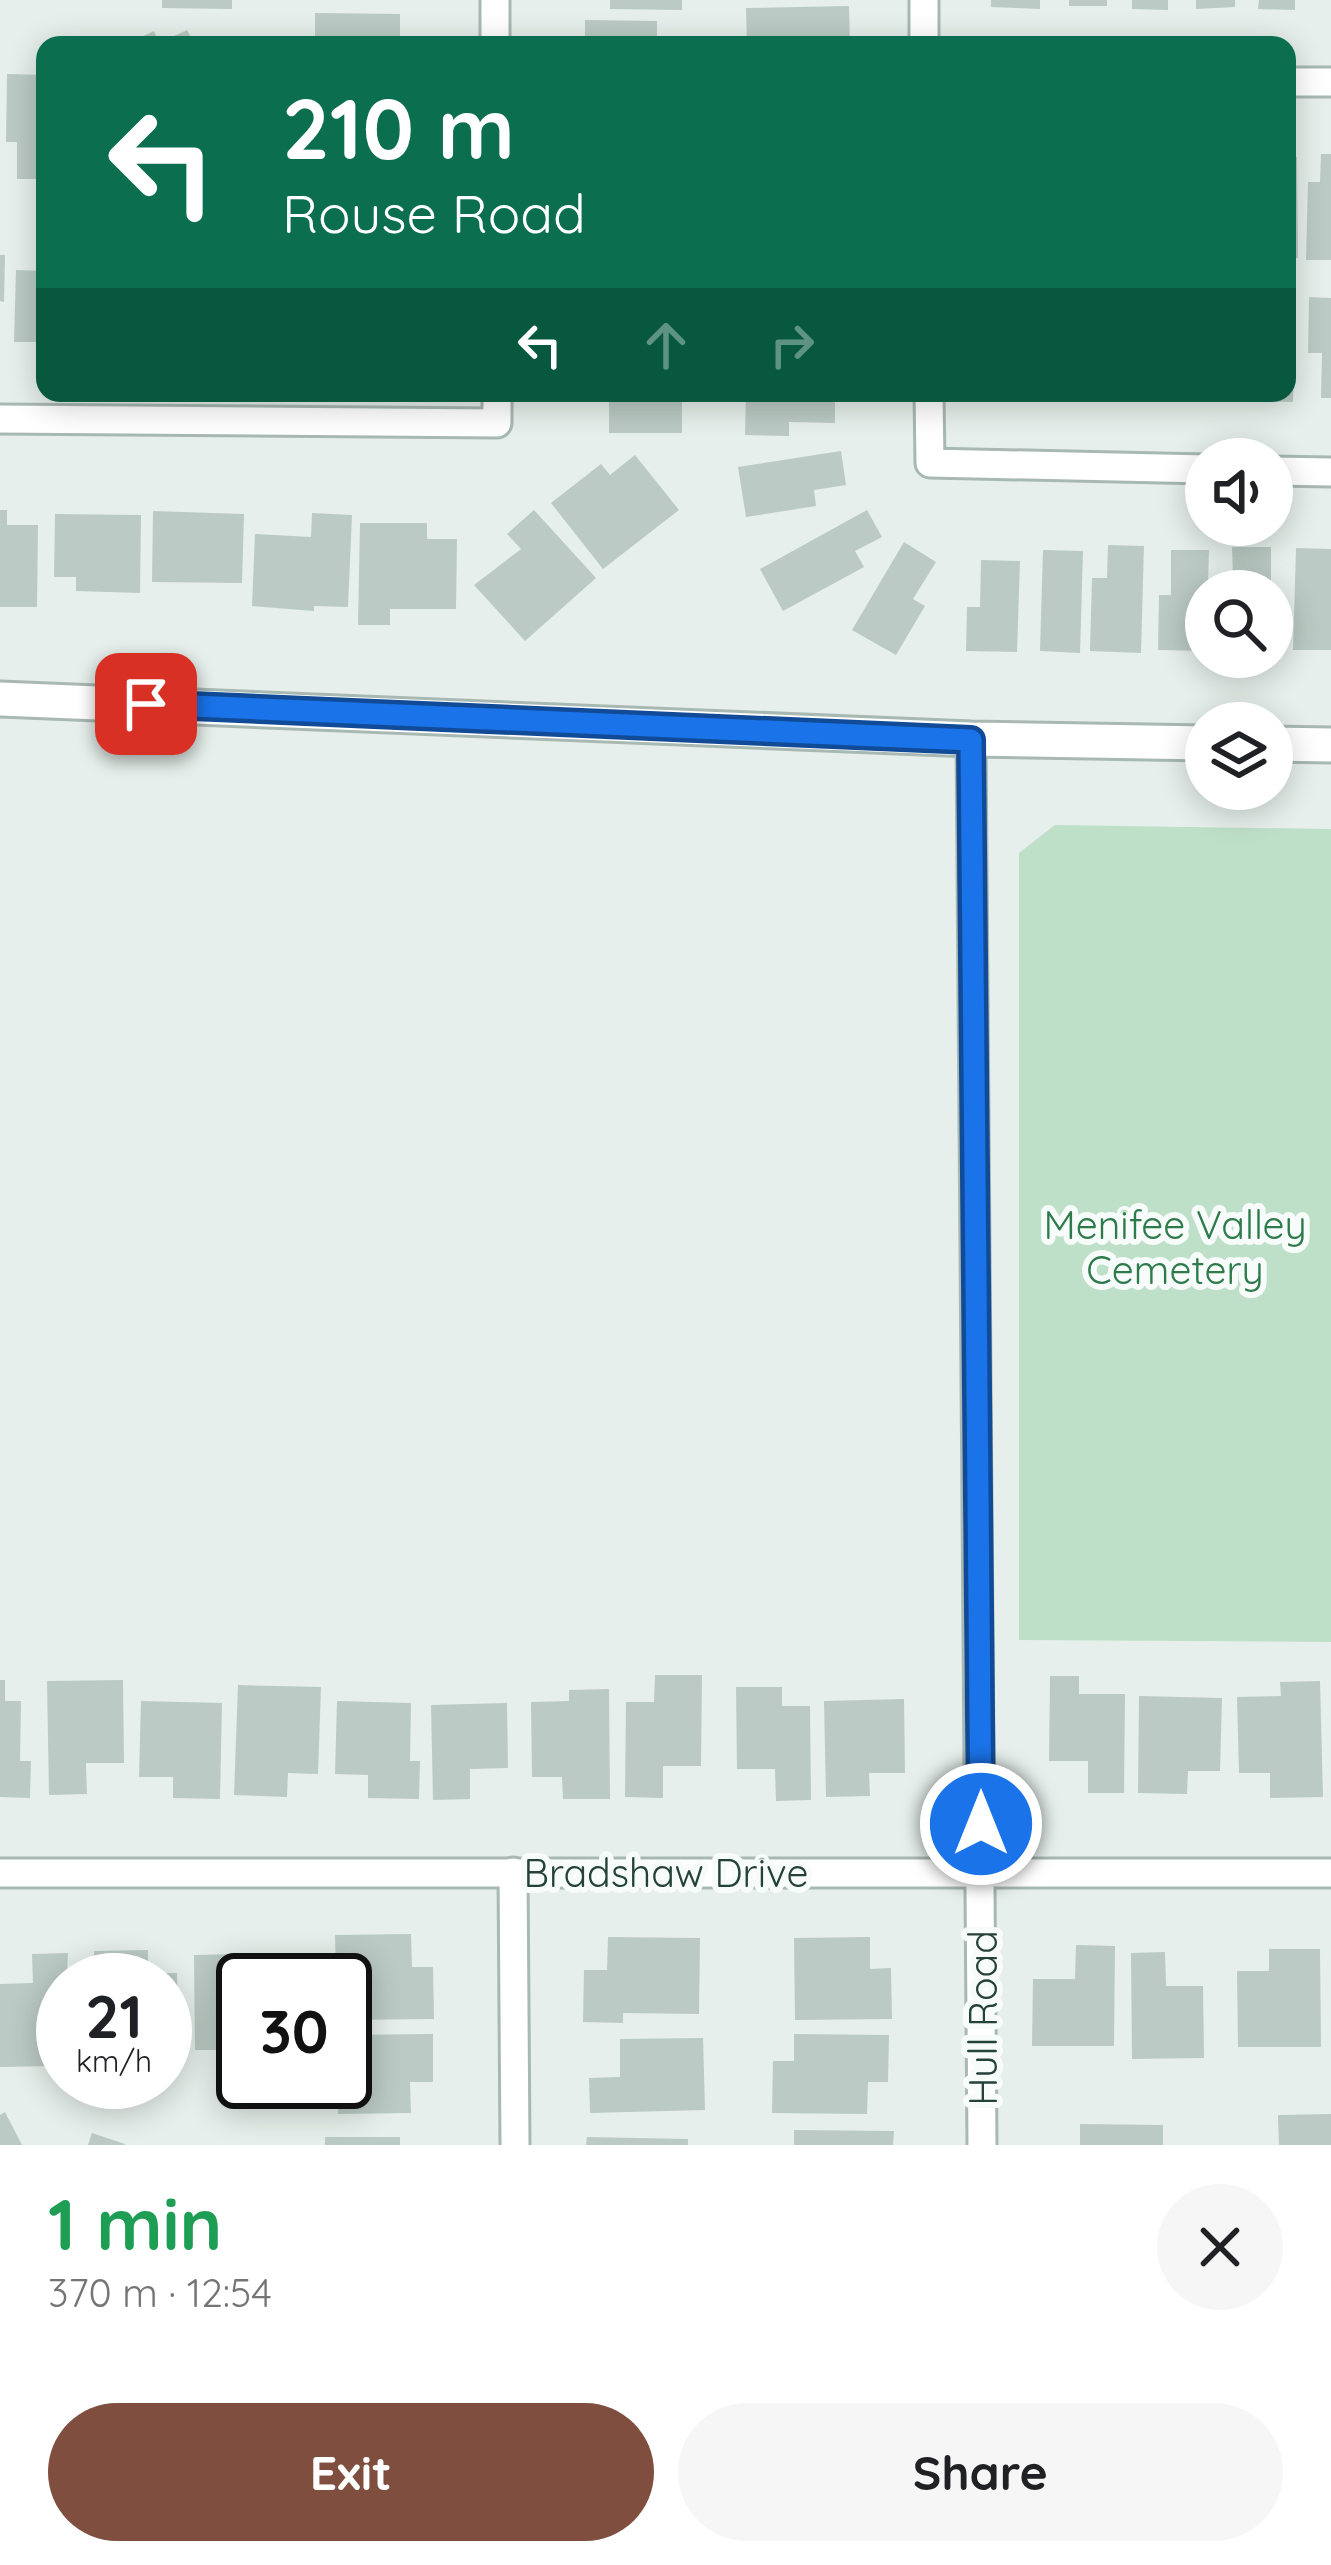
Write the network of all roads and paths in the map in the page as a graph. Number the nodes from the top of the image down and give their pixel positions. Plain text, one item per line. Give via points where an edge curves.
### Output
1 (495, 0) edge
2 (924, 0) edge
3 (495, 36) edge
4 (924, 36) edge
5 (1296, 82) edge
6 (1331, 82) edge
7 (497, 402) edge
8 (929, 402) edge
9 (0, 419) edge
10 (1185, 470) edge
11 (1293, 471) edge
12 (1331, 472) edge
13 (0, 699) edge
14 (971, 740) junction
15 (1185, 743) edge
16 (1293, 744) edge
17 (1331, 745) edge
18 (982, 1871) junction
19 (513, 1872) junction
20 (0, 1873) edge
21 (1331, 1873) edge
22 (514, 2145) edge
23 (982, 2145) edge

1 - 3 street
2 - 4 street
5 - 6 street
7 - 9 street via 497,423
8 - 10 street via 930,464
11 - 12 street
13 - 14 street
14 - 15 street
14 - 18 street, Hull Road
16 - 17 street
18 - 19 street, Bradshaw Drive
18 - 21 street, Bradshaw Drive
18 - 23 street, Hull Road
19 - 20 street, Bradshaw Drive
19 - 22 street

